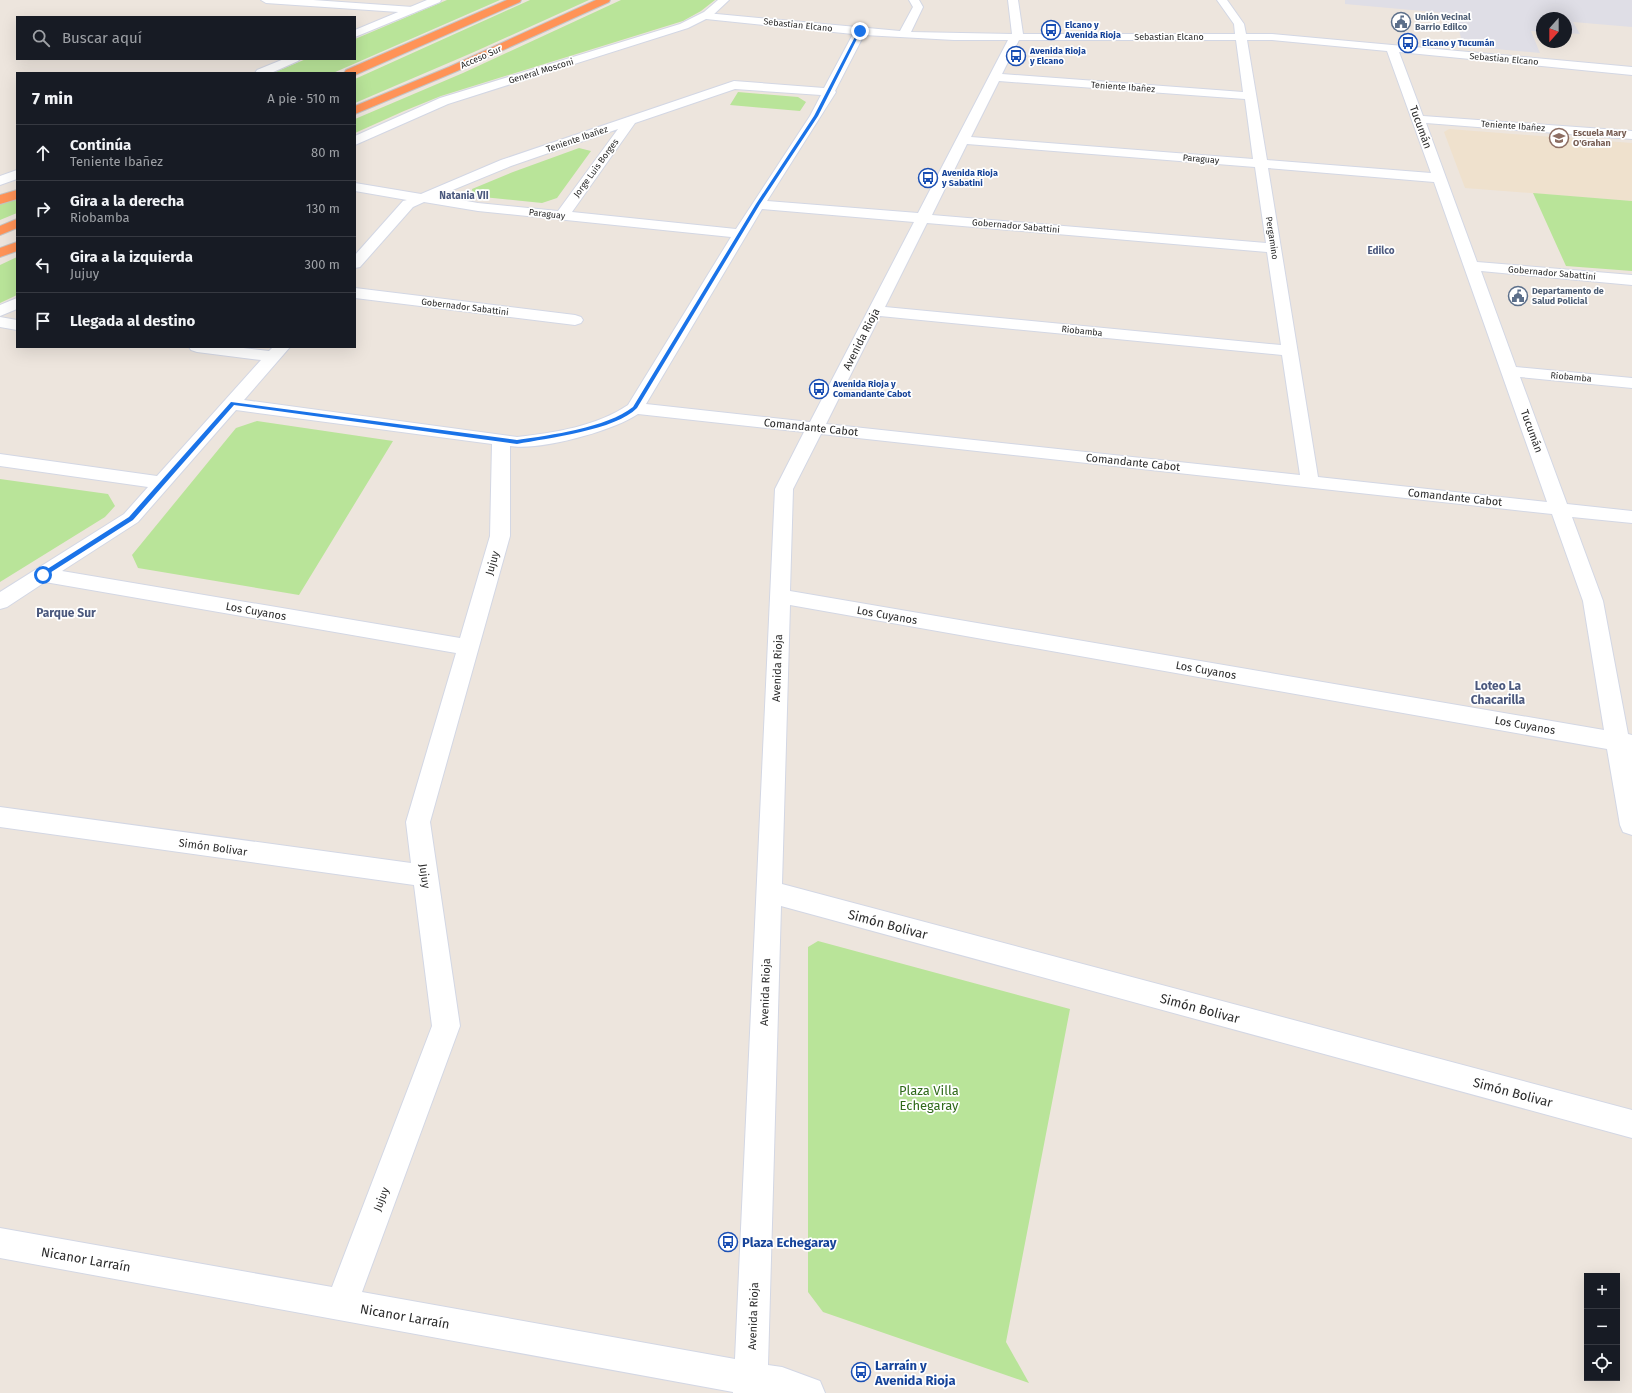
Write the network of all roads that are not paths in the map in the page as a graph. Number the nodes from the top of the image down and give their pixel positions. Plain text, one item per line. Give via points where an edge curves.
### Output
1 (266, 0) edge
2 (436, 0) edge
3 (516, 0) edge
4 (604, 0) edge
5 (724, 0) edge
6 (914, 0) edge
7 (1013, 0) edge
8 (1222, 0) edge
9 (413, 10) junction
10 (706, 16) junction
11 (860, 31) junction
12 (356, 34) edge
13 (904, 35) junction
14 (1016, 37) junction
15 (1241, 37) junction
16 (1392, 48) junction
17 (292, 60) edge
18 (1632, 71) edge
19 (263, 72) edge
20 (352, 72) edge
21 (995, 77) junction
22 (830, 92) junction
23 (1250, 96) junction
24 (356, 110) edge
25 (1418, 120) junction
26 (630, 121) junction
27 (1632, 135) edge
28 (963, 140) junction
29 (356, 141) edge
30 (1261, 164) junction
31 (16, 174) edge
32 (1440, 178) junction
33 (0, 181) edge
34 (356, 187) edge
35 (16, 194) edge
36 (422, 198) junction
37 (0, 200) edge
38 (758, 204) junction
39 (562, 216) junction
40 (923, 218) junction
41 (16, 223) edge
42 (0, 230) edge
43 (740, 234) junction
44 (16, 246) edge
45 (1274, 248) junction
46 (0, 253) edge
47 (356, 263) edge
48 (1472, 266) junction
49 (1632, 280) edge
50 (356, 293) edge
51 (16, 303) edge
52 (0, 311) edge
53 (875, 311) junction
54 (575, 320) dead end
55 (0, 322) edge
56 (16, 325) edge
57 (213, 348) edge
58 (1290, 351) junction
59 (278, 352) edge
60 (1510, 371) junction
61 (1632, 383) edge
62 (232, 404) junction
63 (635, 408) junction
64 (815, 427) junction
65 (501, 440) junction
66 (0, 460) edge
67 (1310, 482) junction
68 (162, 483) junction
69 (1560, 509) junction
70 (1632, 517) edge
71 (43, 575) junction
72 (780, 596) junction
73 (0, 602) edge
74 (468, 647) junction
75 (1625, 742) edge
76 (0, 817) edge
77 (1632, 825) edge
78 (426, 876) junction
79 (769, 892) junction
80 (1632, 1124) edge
81 (0, 1243) edge
82 (341, 1305) junction
83 (750, 1385) edge
84 (808, 1393) edge

1 - 9 street
2 - 9 street
3 - 20 highway
4 - 24 highway, Acceso Sur via 460,66
5 - 10 street, General Mosconi
6 - 13 street via 918,7
7 - 14 street, Avenida Rioja via 1018,32
8 - 15 street, Pergamino via 1239,24
9 - 12 street
10 - 11 street, Sebastian Elcano
10 - 29 street, General Mosconi via 670,31 438,103
11 - 13 street, Sebastian Elcano
11 - 22 street
13 - 14 street, Sebastian Elcano
14 - 15 street, Sebastian Elcano
14 - 21 street, Avenida Rioja
15 - 16 street, Sebastian Elcano via 1272,37
15 - 23 street, Pergamino
16 - 18 street, Sebastian Elcano
16 - 25 street, Tucumán
17 - 19 street
21 - 23 street, Teniente Ibañez
21 - 28 street, Avenida Rioja
22 - 26 street, Teniente Ibañez via 734,85
22 - 38 street
23 - 30 street, Pergamino
25 - 27 street, Teniente Ibañez
25 - 32 street, Tucumán
26 - 36 street, Teniente Ibañez via 506,163
26 - 39 street, Jorge Luis Borges
28 - 30 street, Paraguay
28 - 40 street, Avenida Rioja
30 - 32 street, Paraguay
30 - 45 street, Pergamino
31 - 33 street
32 - 48 street, Tucumán
34 - 36 street, Paraguay
35 - 37 highway
36 - 39 street, Paraguay
36 - 47 street, Teniente Ibañez via 408,204
38 - 40 street, Gobernador Sabattini
38 - 43 street
39 - 43 street, Paraguay
40 - 45 street, Gobernador Sabattini
40 - 53 street, Avenida Rioja
41 - 42 highway
43 - 63 street
44 - 46 highway
45 - 58 street, Pergamino
48 - 49 street, Gobernador Sabattini
48 - 60 street, Tucumán
50 - 54 street, Gobernador Sabattini
51 - 52 street
53 - 58 street, Riobamba
53 - 64 street, Avenida Rioja
55 - 56 street
57 - 59 street
58 - 67 street, Pergamino
59 - 62 street
60 - 61 street, Riobamba
60 - 69 street, Tucumán
62 - 65 street
62 - 68 street
63 - 64 street, Comandante Cabot
63 - 65 street via 622,417 564,434 523,442
64 - 67 street, Comandante Cabot
64 - 72 street, Avenida Rioja via 784,488
65 - 74 street, Jujuy via 500,536
66 - 68 street
67 - 69 street, Comandante Cabot
68 - 71 street via 131,518
69 - 70 street, Comandante Cabot
69 - 75 street, Tucumán via 1593,601
71 - 73 street
71 - 74 street, Los Cuyanos
72 - 75 street, Los Cuyanos
72 - 79 street, Avenida Rioja
74 - 78 street, Jujuy via 418,822
75 - 77 street, Tucumán
76 - 78 street, Simón Bolivar
78 - 82 street, Jujuy via 446,1026
79 - 80 street, Simón Bolivar
79 - 83 street, Avenida Rioja
81 - 82 street, Nicanor Larraín
82 - 83 street, Nicanor Larraín
83 - 84 street, Nicanor Larraín via 782,1384

